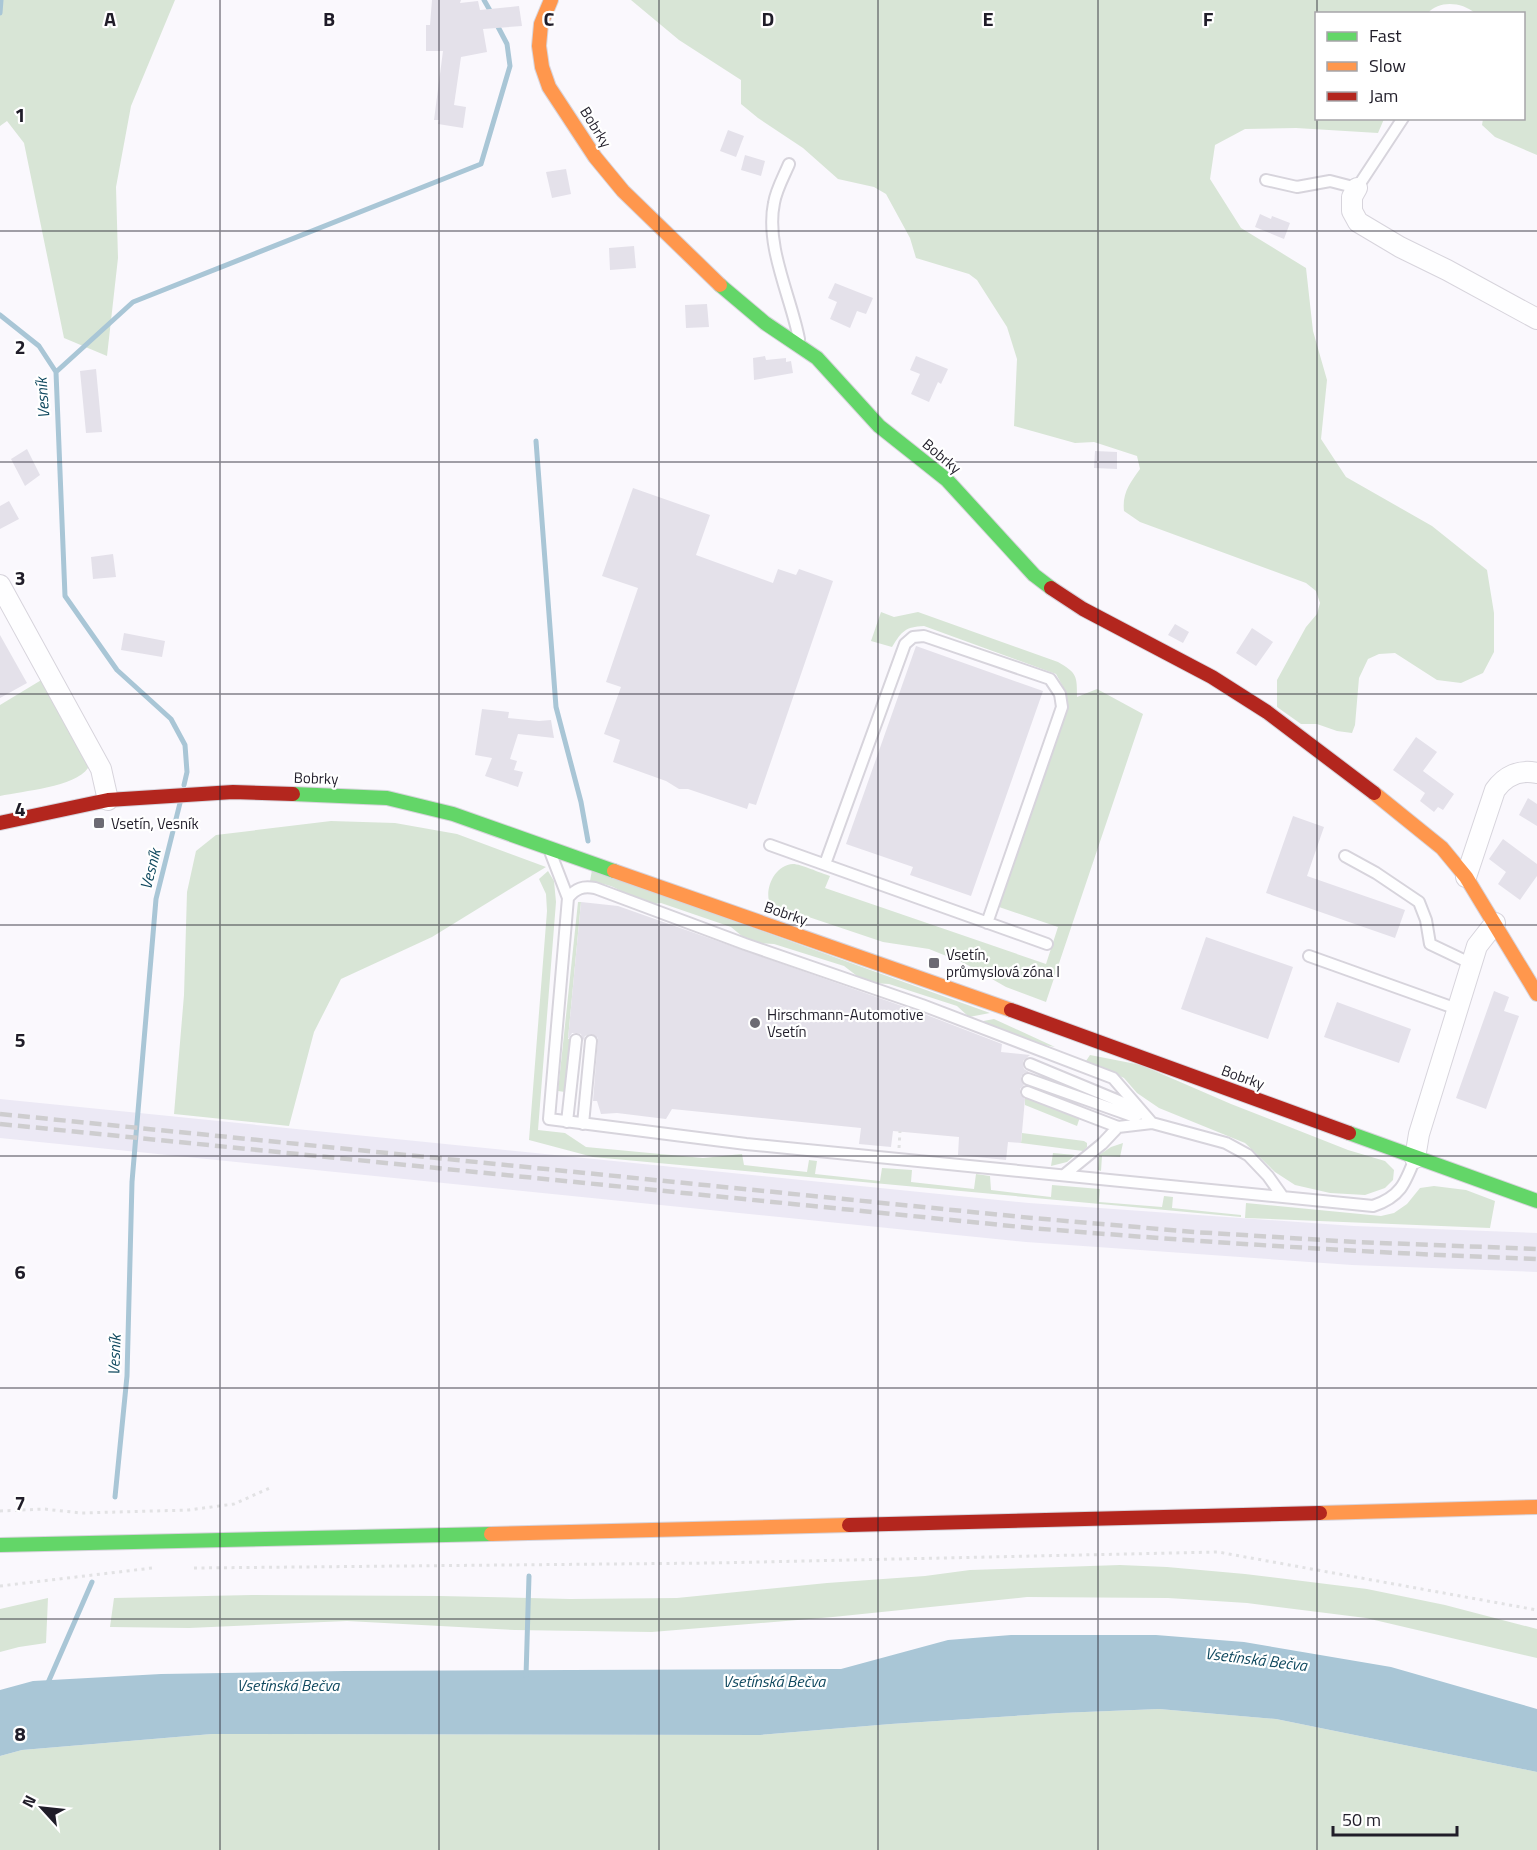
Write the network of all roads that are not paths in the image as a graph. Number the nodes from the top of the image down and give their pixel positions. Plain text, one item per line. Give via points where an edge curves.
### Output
1 (551, 0) edge
2 (1402, 120) edge
3 (789, 164) dead end
4 (1266, 180) dead end
5 (1357, 188) junction
6 (1537, 319) edge
7 (800, 346) junction
8 (0, 585) edge
9 (1537, 772) edge
10 (108, 800) junction
11 (0, 824) edge
12 (770, 845) dead end
13 (548, 847) junction
14 (1345, 856) dead end
15 (825, 864) junction
16 (1466, 877) junction
17 (568, 898) junction
18 (987, 923) junction
19 (1495, 923) junction
20 (1047, 944) dead end
21 (1309, 956) dead end
22 (1472, 964) junction
23 (1537, 994) edge
24 (1457, 1009) junction
25 (576, 1040) dead end
26 (591, 1041) dead end
27 (1030, 1064) dead end
28 (1028, 1079) dead end
29 (1027, 1092) dead end
30 (567, 1122) junction
31 (1152, 1123) junction
32 (583, 1124) junction
33 (1118, 1127) junction
34 (1415, 1158) junction
35 (1064, 1175) junction
36 (1282, 1197) junction
37 (1537, 1201) edge
38 (1537, 1507) edge
39 (0, 1545) edge

1 - 7 street, Bobrky via 539,46 542,67 549,87 595,157 623,191 733,297
2 - 5 lane
3 - 7 lane via 774,203 773,225
4 - 5 lane via 1297,187 1330,181
5 - 6 street via 1352,197 1352,212 1358,222
7 - 16 street, Bobrky via 817,358 879,426 947,480 1034,575 1083,609 1212,677 1267,712 1412,820
8 - 10 street via 101,769
9 - 16 street via 1521,772 1502,781 1495,790
10 - 11 street, Bobrky
10 - 13 street, Bobrky via 233,792 387,798 453,814
12 - 15 lane
13 - 17 lane
13 - 34 street, Bobrky
14 - 22 lane via 1419,902 1430,944
15 - 18 lane
15 - 18 lane via 905,644 913,637 924,636 1050,679 1060,694 1062,707
16 - 19 street, Bobrky
17 - 30 lane via 549,1119
17 - 31 lane via 584,886 595,888 1113,1078
18 - 20 lane
19 - 22 street via 1477,946
19 - 23 street, Bobrky
21 - 24 lane
22 - 24 street
24 - 34 street
25 - 30 lane
26 - 32 lane
27 - 31 lane via 1119,1101
28 - 31 lane
29 - 33 lane
30 - 32 lane
31 - 33 lane
31 - 36 lane via 1226,1143 1248,1155
32 - 35 lane
33 - 35 lane
34 - 36 lane via 1405,1184 1389,1201 1373,1206
34 - 37 street, Bobrky
35 - 36 lane
38 - 39 street

